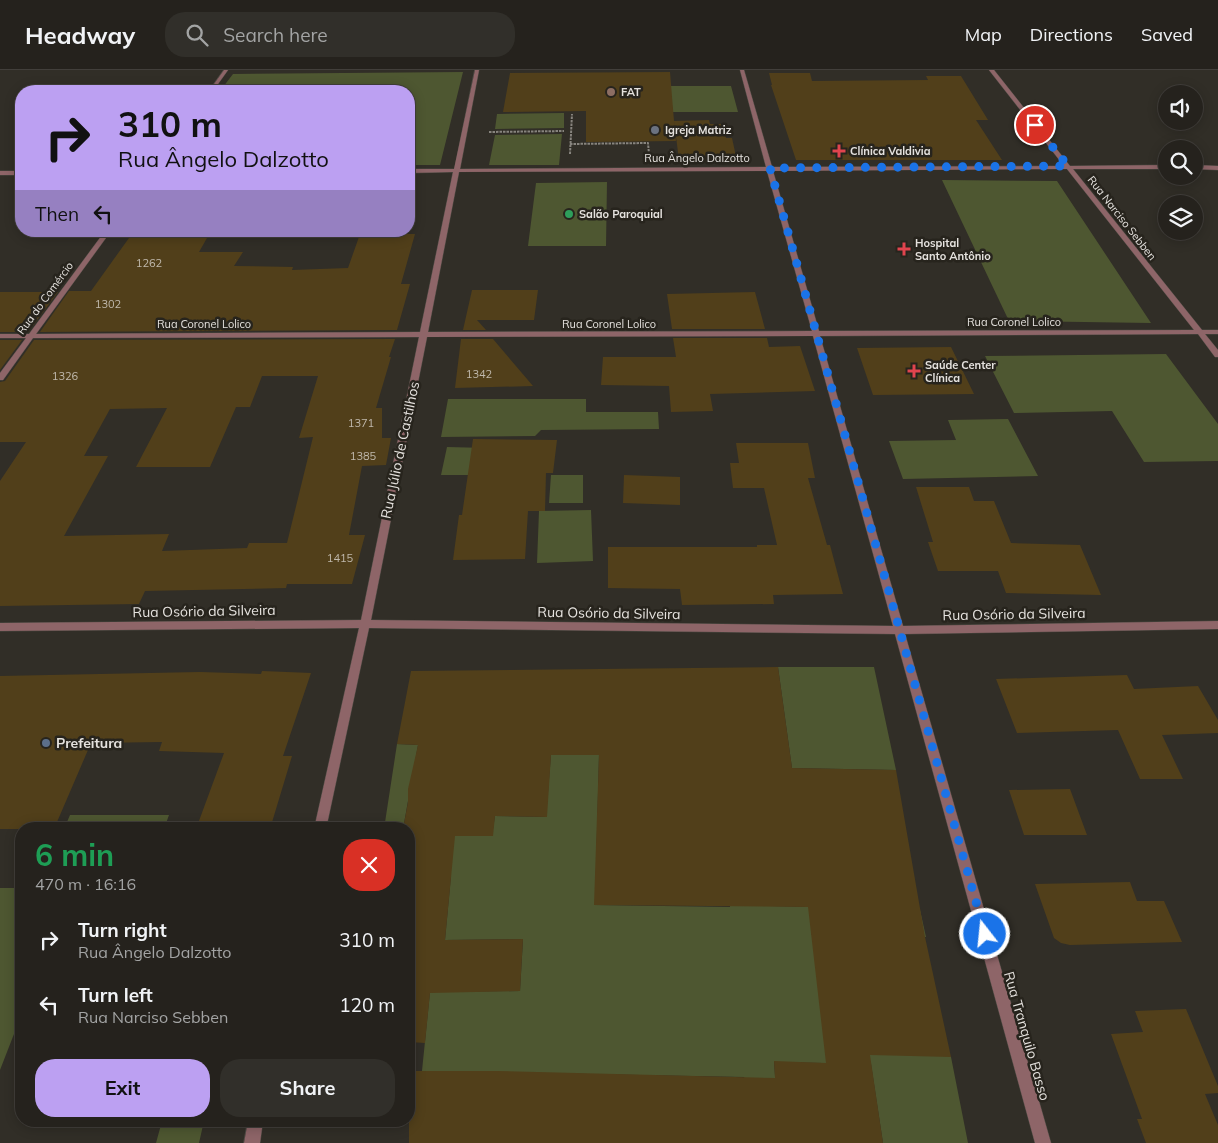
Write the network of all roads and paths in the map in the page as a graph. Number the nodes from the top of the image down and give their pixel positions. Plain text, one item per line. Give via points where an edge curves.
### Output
1 (226, 70) edge
2 (477, 70) edge
3 (742, 70) edge
4 (991, 70) edge
5 (215, 85) edge
6 (572, 114) dead end
7 (564, 131) dead end
8 (490, 132) dead end
9 (570, 144) junction
10 (650, 157) dead end
11 (1068, 166) junction
12 (1158, 167) edge
13 (770, 168) junction
14 (1203, 168) edge
15 (1218, 168) edge
16 (415, 170) edge
17 (457, 170) junction
18 (569, 170) junction
19 (0, 173) edge
20 (15, 173) edge
21 (104, 237) edge
22 (1198, 332) junction
23 (1218, 332) edge
24 (424, 335) junction
25 (816, 335) junction
26 (0, 336) edge
27 (31, 336) junction
28 (1218, 355) edge
29 (0, 378) edge
30 (365, 624) junction
31 (1218, 624) edge
32 (0, 627) edge
33 (900, 630) junction
34 (322, 822) edge
35 (255, 1127) edge
36 (252, 1143) edge
37 (1043, 1143) edge

1 - 5 street
2 - 17 street, Rua Júlio de Castilhos
3 - 13 street, Rua Tranquilo Basso
4 - 11 street, Rua Narciso Sebben
6 - 9 path
7 - 8 path
9 - 10 path via 648,143
9 - 18 path
11 - 12 street, Rua Ângelo Dalzotto
11 - 13 street, Rua Ângelo Dalzotto
11 - 22 street, Rua Narciso Sebben
13 - 18 street, Rua Ângelo Dalzotto
13 - 25 street, Rua Tranquilo Basso
14 - 15 street
16 - 17 street, Rua Ângelo Dalzotto
17 - 18 street, Rua Ângelo Dalzotto
17 - 24 street, Rua Júlio de Castilhos
19 - 20 street
21 - 27 street, Rua do Comércio
22 - 23 street, Rua Coronel Lolico
22 - 25 street, Rua Coronel Lolico
22 - 28 street, Rua Narciso Sebben
24 - 25 street, Rua Coronel Lolico
24 - 27 street, Rua Coronel Lolico
24 - 30 street, Rua Júlio de Castilhos
25 - 33 street, Rua Tranquilo Basso
26 - 27 street, Rua Coronel Lolico
27 - 29 street, Rua do Comércio
30 - 32 street, Rua Osório da Silveira
30 - 33 street, Rua Osório da Silveira
30 - 34 street, Rua Júlio de Castilhos
31 - 33 street, Rua Osório da Silveira
33 - 37 street, Rua Tranquilo Basso
35 - 36 street

